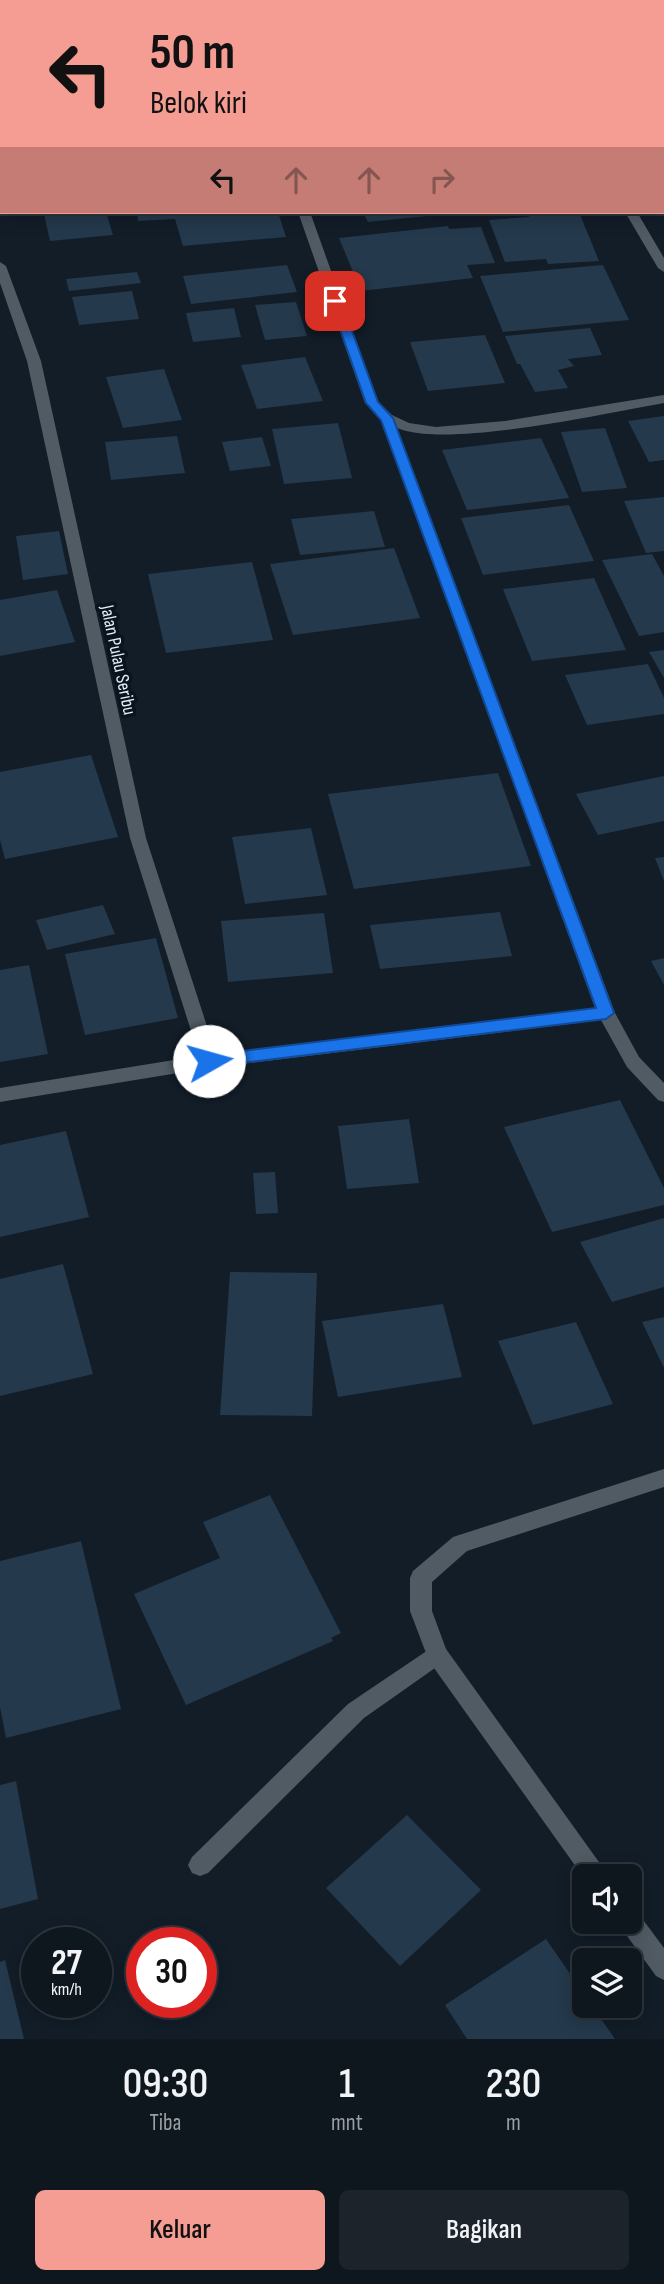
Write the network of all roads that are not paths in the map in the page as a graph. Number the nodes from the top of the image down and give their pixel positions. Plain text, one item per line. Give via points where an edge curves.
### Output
1 (305, 214) edge
2 (632, 214) edge
3 (0, 266) edge
4 (664, 268) edge
5 (664, 399) edge
6 (387, 418) junction
7 (606, 1013) junction
8 (209, 1061) junction
9 (0, 1095) edge
10 (664, 1095) edge
11 (664, 1478) edge
12 (437, 1654) junction
13 (588, 1864) edge
14 (200, 1865) dead end
15 (639, 1934) edge
16 (664, 1968) edge

1 - 6 street via 372,403
2 - 4 street
3 - 8 street, Jalan Pulau Seribu via 34,361 138,838
5 - 6 street via 505,425 436,431 406,427
6 - 7 street
7 - 8 street
7 - 10 street via 634,1062
8 - 9 street
11 - 12 street via 460,1544 421,1578 421,1611
12 - 13 street
12 - 14 street via 356,1711
15 - 16 street

